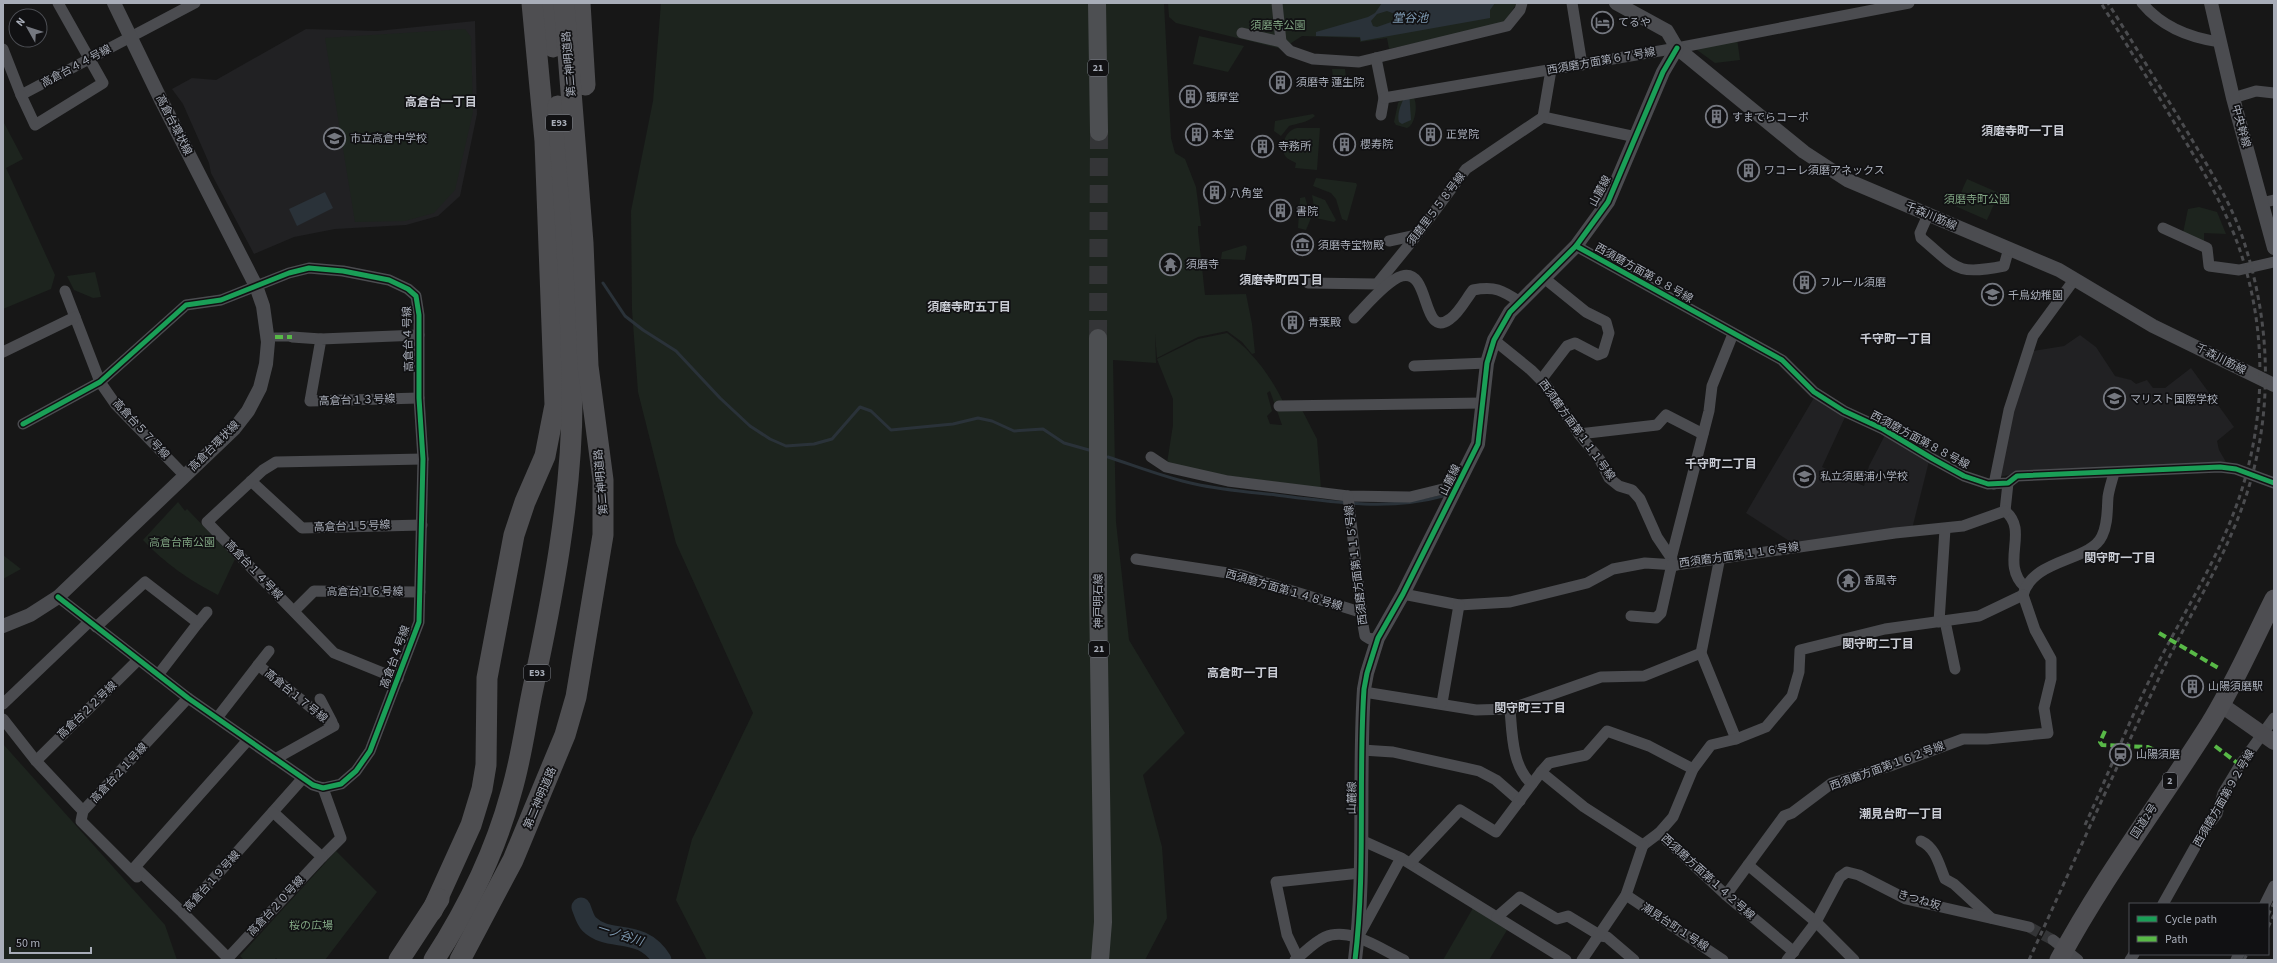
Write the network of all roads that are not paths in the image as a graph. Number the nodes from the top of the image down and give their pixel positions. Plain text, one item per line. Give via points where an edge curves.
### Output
1 (58, 3) edge
2 (114, 3) edge
3 (196, 3) edge
4 (532, 3) edge
5 (549, 3) edge
6 (564, 3) edge
7 (580, 3) edge
8 (1097, 3) edge
9 (1277, 3) edge
10 (1522, 3) edge
11 (1572, 3) edge
12 (1616, 3) edge
13 (1909, 3) edge
14 (2142, 3) edge
15 (2211, 3) edge
16 (1885, 6) edge
17 (1242, 33) dead end
18 (131, 37) junction
19 (1280, 42) junction
20 (2220, 42) junction
21 (1677, 48) junction
22 (3, 49) edge
23 (89, 58) junction
24 (1376, 58) junction
25 (1582, 65) junction
26 (1551, 70) junction
27 (2274, 93) edge
28 (21, 95) junction
29 (1384, 98) junction
30 (2233, 98) junction
31 (1381, 115) dead end
32 (1543, 117) junction
33 (1099, 132) tunnel mouth
34 (1636, 137) junction
35 (2268, 202) edge
36 (1928, 215) junction
37 (2163, 228) dead end
38 (1417, 235) junction
39 (1389, 241) dead end
40 (566, 244) junction
41 (1576, 246) junction
42 (2009, 248) junction
43 (2274, 248) edge
44 (2274, 262) edge
45 (1544, 278) junction
46 (2074, 280) junction
47 (1308, 283) dead end
48 (254, 284) junction
49 (65, 291) dead end
50 (1520, 302) junction
51 (75, 317) junction
52 (1354, 318) dead end
53 (1733, 334) junction
54 (419, 335) junction
55 (275, 337) dead end
56 (292, 337) joint
57 (1098, 338) tunnel mouth
58 (321, 339) junction
59 (1494, 340) junction
60 (3, 352) edge
61 (1487, 364) junction
62 (1414, 366) dead end
63 (571, 368) junction
64 (1541, 380) junction
65 (100, 382) junction
66 (2274, 385) edge
67 (419, 398) junction
68 (1483, 403) junction
69 (1279, 406) dead end
70 (24, 424) dead end
71 (1579, 434) junction
72 (1703, 434) junction
73 (1151, 457) dead end
74 (423, 459) junction
75 (2114, 473) junction
76 (185, 476) junction
77 (251, 481) junction
78 (2008, 483) junction
79 (2274, 483) edge
80 (1994, 484) junction
81 (1459, 485) junction
82 (1348, 500) junction
83 (2006, 511) junction
84 (422, 524) junction
85 (1945, 529) junction
86 (1720, 557) junction
87 (1136, 560) dead end
88 (1673, 562) junction
89 (2024, 591) junction
90 (420, 592) junction
91 (1403, 594) junction
92 (58, 597) junction
93 (2274, 599) edge
94 (1459, 605) junction
95 (294, 611) junction
96 (207, 612) dead end
97 (1360, 612) junction
98 (1631, 616) dead end
99 (1942, 622) junction
100 (198, 623) junction
101 (92, 625) junction
102 (3, 626) edge
103 (1378, 638) junction
104 (269, 651) dead end
105 (1701, 653) junction
106 (138, 660) junction
107 (258, 665) junction
108 (1955, 668) dead end
109 (158, 675) junction
110 (398, 679) junction
111 (1364, 692) junction
112 (532, 697) junction
113 (188, 698) junction
114 (320, 699) dead end
115 (1442, 703) junction
116 (3, 704) edge
117 (2220, 704) junction
118 (1510, 709) junction
119 (217, 718) junction
120 (2274, 718) edge
121 (3, 719) edge
122 (334, 726) junction
123 (2268, 738) edge
124 (1736, 739) junction
125 (248, 740) junction
126 (1362, 750) junction
127 (275, 759) junction
128 (36, 761) junction
129 (1693, 769) junction
130 (1541, 772) junction
131 (303, 778) junction
132 (1532, 784) junction
133 (323, 788) junction
134 (1520, 801) junction
135 (83, 811) junction
136 (273, 812) junction
137 (1659, 833) junction
138 (1361, 840) junction
139 (1921, 841) dead end
140 (1643, 845) junction
141 (322, 857) junction
142 (1405, 860) junction
143 (1748, 865) junction
144 (1360, 873) junction
145 (150, 882) junction
146 (2274, 886) edge
147 (1626, 895) junction
148 (1726, 895) junction
149 (2164, 903) edge
150 (2266, 903) edge
151 (432, 910) junction
152 (183, 914) junction
153 (1497, 917) junction
154 (1991, 918) junction
155 (1816, 922) junction
156 (2029, 926) tunnel mouth
157 (1601, 936) junction
158 (1357, 938) junction
159 (2064, 952) edge
160 (1790, 956) edge
161 (229, 959) edge
162 (1296, 959) edge
163 (399, 960) edge
164 (434, 960) edge
165 (460, 960) edge
166 (1100, 960) edge
167 (1355, 960) edge
168 (1404, 960) edge
169 (1566, 960) edge
170 (1582, 960) edge
171 (1634, 960) edge
172 (1723, 960) edge
173 (1854, 960) edge

1 - 23 street
2 - 18 street, 高倉台環状線
3 - 18 street, 高倉台４４号線
4 - 40 highway via 545,141
5 - 40 highway, 第二神明道路 / E93 via 557,82
6 - 40 highway, 第二神明道路 / E93
7 - 40 highway via 588,152
8 - 33 main road, 21
9 - 19 street
10 - 24 street via 1520,10 1507,26
11 - 25 street
12 - 21 street, 千森川筋線 via 1666,31
13 - 16 street, 西須磨方面第６７号線
14 - 20 street via 2154,15 2177,30
15 - 20 street, 中央幹線
16 - 21 street, 西須磨方面第６７号線
17 - 19 street
18 - 23 street, 高倉台４４号線
18 - 48 street, 高倉台環状線
19 - 24 street via 1290,51 1312,60 1359,62
20 - 30 street, 中央幹線
21 - 25 street, 西須磨方面第６７号線
21 - 34 street, 山麓線 via 1663,72
21 - 36 street, 千森川筋線 via 1804,152 1847,180
22 - 28 street
23 - 28 street, 高倉台４４号線
23 - 28 street via 103,83 35,125
24 - 29 street
25 - 26 street, 西須磨方面第６７号線
26 - 29 street, 西須磨方面第６７号線
26 - 32 street
27 - 30 street via 2256,91
29 - 31 street
30 - 35 street, 中央幹線
32 - 34 street
32 - 38 street, 須磨里５５８号線 via 1466,169
34 - 41 street, 山麓線 via 1608,202
35 - 43 street, 中央幹線
36 - 42 street, 千森川筋線
36 - 42 street via 1920,233 1921,238 1955,267 1977,271 2004,266
37 - 44 street via 2207,248 2209,266 2239,270
38 - 39 street
38 - 47 street, 須磨里５５８号線 via 1377,284
40 - 63 highway, 第二神明道路 / E93
41 - 45 street, 山麓線
41 - 53 street, 西須磨方面第８８号線
42 - 46 street, 千森川筋線 via 2059,270
45 - 50 street, 山麓線
45 - 64 street via 1586,312 1606,322 1609,332 1603,353 1598,355 1575,343 1567,346
46 - 66 street, 千森川筋線 via 2153,326
46 - 80 street via 2033,336 2009,410
48 - 54 street, 高倉台４号線 via 309,268 343,271 389,280 416,296
48 - 65 street via 222,300 186,305
48 - 76 street, 高倉台環状線 via 263,306 268,342 260,388 248,411 234,429
49 - 51 street, 高倉台５７号線
50 - 52 street via 1490,287 1473,290 1451,319 1445,322 1436,321 1429,315 1421,283 1411,276 1403,276 1393,281
50 - 59 street, 山麓線 via 1510,312
51 - 60 street
51 - 65 street, 高倉台５７号線
53 - 72 street via 1712,386
53 - 80 street, 西須磨方面第８８号線 via 1782,360 1814,392 1844,411 1882,429 1964,476
54 - 58 street
54 - 67 street, 高倉台４号線
55 - 56 street
56 - 58 street
57 - 166 main road, 神戸明石線 / 21 via 1098,594 1103,922
58 - 67 street, 高倉台１３号線 via 310,401
59 - 61 street, 山麓線
59 - 64 street, 西須磨方面第１１１号線
61 - 62 street
61 - 68 street, 山麓線
63 - 112 highway, 第二神明道路 / E93 via 568,473 550,610
63 - 151 highway via 555,405 549,443 541,469 525,502 514,535 487,678 486,765 482,789 472,825
63 - 165 highway, 第二神明道路 / E93 via 603,480 604,516 576,697 556,761 516,853
64 - 71 street, 西須磨方面第１１１号線
65 - 70 street
65 - 76 street, 高倉台５７号線 via 116,405
67 - 74 street, 高倉台４号線
68 - 69 street
68 - 81 street, 山麓線 via 1478,444
71 - 72 street via 1657,426 1666,414
71 - 88 street, 西須磨方面第１１１号線 via 1600,460 1609,478 1620,486 1632,490 1640,499
72 - 88 street via 1690,477
73 - 82 street via 1166,467 1228,481
74 - 77 street, 高倉台１４号線 via 276,462
74 - 84 street, 高倉台４号線
75 - 78 street, 西須磨方面第８８号線 via 2017,476
75 - 79 street, 西須磨方面第８８号線 via 2220,467 2236,469
75 - 89 street via 2102,537 2094,547 2035,575
76 - 92 street, 高倉台環状線
77 - 84 street, 高倉台１５号線 via 302,528
77 - 95 street, 高倉台１４号線 via 207,522
78 - 80 street, 西須磨方面第８８号線
78 - 83 street
81 - 82 street, 西須磨方面第１１５号線 via 1410,497
81 - 91 street, 山麓線
82 - 97 street, 西須磨方面第１１５号線
83 - 85 street, 西須磨方面第１１６号線 via 1963,526
83 - 89 street via 2016,525 2013,565
84 - 90 street, 高倉台４号線
85 - 86 street, 西須磨方面第１１６号線 via 1895,533
85 - 99 street
86 - 88 street, 西須磨方面第１１６号線
86 - 105 street
87 - 97 street, 西須磨方面第１４８号線 via 1241,575
88 - 94 street, 西須磨方面第１１６号線 via 1637,564 1614,569 1587,583 1510,602
88 - 98 street via 1661,613 1656,618
89 - 99 street via 1979,616
89 - 143 street, 西須磨方面第１６２号線 via 2035,630 2050,659 2051,679 2044,708 2048,733 1963,739 1890,766 1832,783 1792,813 1784,816
90 - 95 street, 高倉台１６号線 via 314,591
90 - 110 street, 高倉台４号線 via 419,622
91 - 94 street, 西須磨方面第１１６号線
91 - 103 street, 山麓線
92 - 101 street
92 - 102 street, 高倉台環状線 via 30,615
93 - 117 highway, 国道2号 / 2
94 - 115 street
95 - 110 street, 高倉台１４号線 via 334,652
96 - 100 street
97 - 103 street, 西須磨方面第１１５号線 via 1365,636 1370,639
99 - 108 street
99 - 124 street via 1885,629 1800,650 1799,672 1792,696 1766,727
100 - 101 street via 145,582
100 - 109 street
101 - 106 street
101 - 116 street
103 - 111 street, 山麓線
104 - 107 street, 高倉台１７号線
105 - 118 street via 1644,676 1601,677
105 - 124 street
106 - 109 street
106 - 128 street, 高倉台２２号線
107 - 119 street, 高倉台１７号線
107 - 122 street, 高倉台１７号線
109 - 113 street
110 - 133 street, 高倉台４号線 via 370,750 356,771 340,784
111 - 115 street
111 - 126 street, 山麓線
112 - 151 highway, 第二神明道路 / E93 via 515,750 496,792 462,861
112 - 164 highway, 第二神明道路 / E93 via 511,793 495,842 472,894
113 - 119 street
113 - 135 street, 高倉台２１号線
114 - 122 street, 高倉台１７号線
115 - 118 street via 1476,710
117 - 123 main road
117 - 159 highway, 国道2号 / 2 via 2108,877
118 - 132 street via 1513,742 1518,759
119 - 125 street
120 - 123 street, 西須磨方面第９２号線
121 - 128 street, 高倉台２１号線
122 - 127 street, 高倉台１７号線
123 - 149 street, 西須磨方面第９２号線 via 2224,793 2217,814
124 - 129 street via 1711,745
125 - 127 street
125 - 145 street, 高倉台１９号線 via 135,867
126 - 134 street via 1393,752 1479,771 1496,780
126 - 138 street, 山麓線
127 - 131 street
128 - 135 street, 高倉台２１号線
129 - 130 street via 1648,746 1607,731 1586,755 1549,763
129 - 137 street via 1673,817
130 - 132 street
130 - 140 street, 西須磨方面第１４２号線 via 1584,807
131 - 133 street
131 - 136 street, 高倉台１９号線
132 - 134 street
133 - 141 street, 高倉台２０号線 via 341,838
134 - 142 street via 1496,832 1460,810
135 - 145 street via 81,821 146,886
136 - 141 street
136 - 152 street, 高倉台１９号線
137 - 140 street, 西須磨方面第１４２号線
137 - 148 street, 西須磨方面第１４２号線
138 - 142 street
138 - 144 street, 山麓線
139 - 154 street via 1929,845 1936,855 1945,880 1954,884
140 - 147 street
141 - 161 street, 高倉台２０号線
142 - 153 street
142 - 158 street
143 - 148 street, 西須磨方面第１６２号線
143 - 155 street
144 - 158 street, 山麓線
144 - 162 street via 1276,882 1287,935
145 - 152 street, 高倉台１９号線
146 - 150 street
147 - 157 street
147 - 172 street, 潮見台町１号線
148 - 160 street, 西須磨方面第１４２号線
151 - 163 highway, 第二神明道路 / E93
152 - 161 street, 高倉台２０号線
153 - 157 street via 1520,897 1557,919 1568,916
153 - 169 street
154 - 155 street, きつね坂 via 1906,899 1847,872 1840,877
154 - 156 street, きつね坂
155 - 160 street
155 - 173 street
157 - 170 street
157 - 171 street via 1607,937
158 - 162 street via 1334,935 1324,938
158 - 167 street, 山麓線
158 - 168 street

